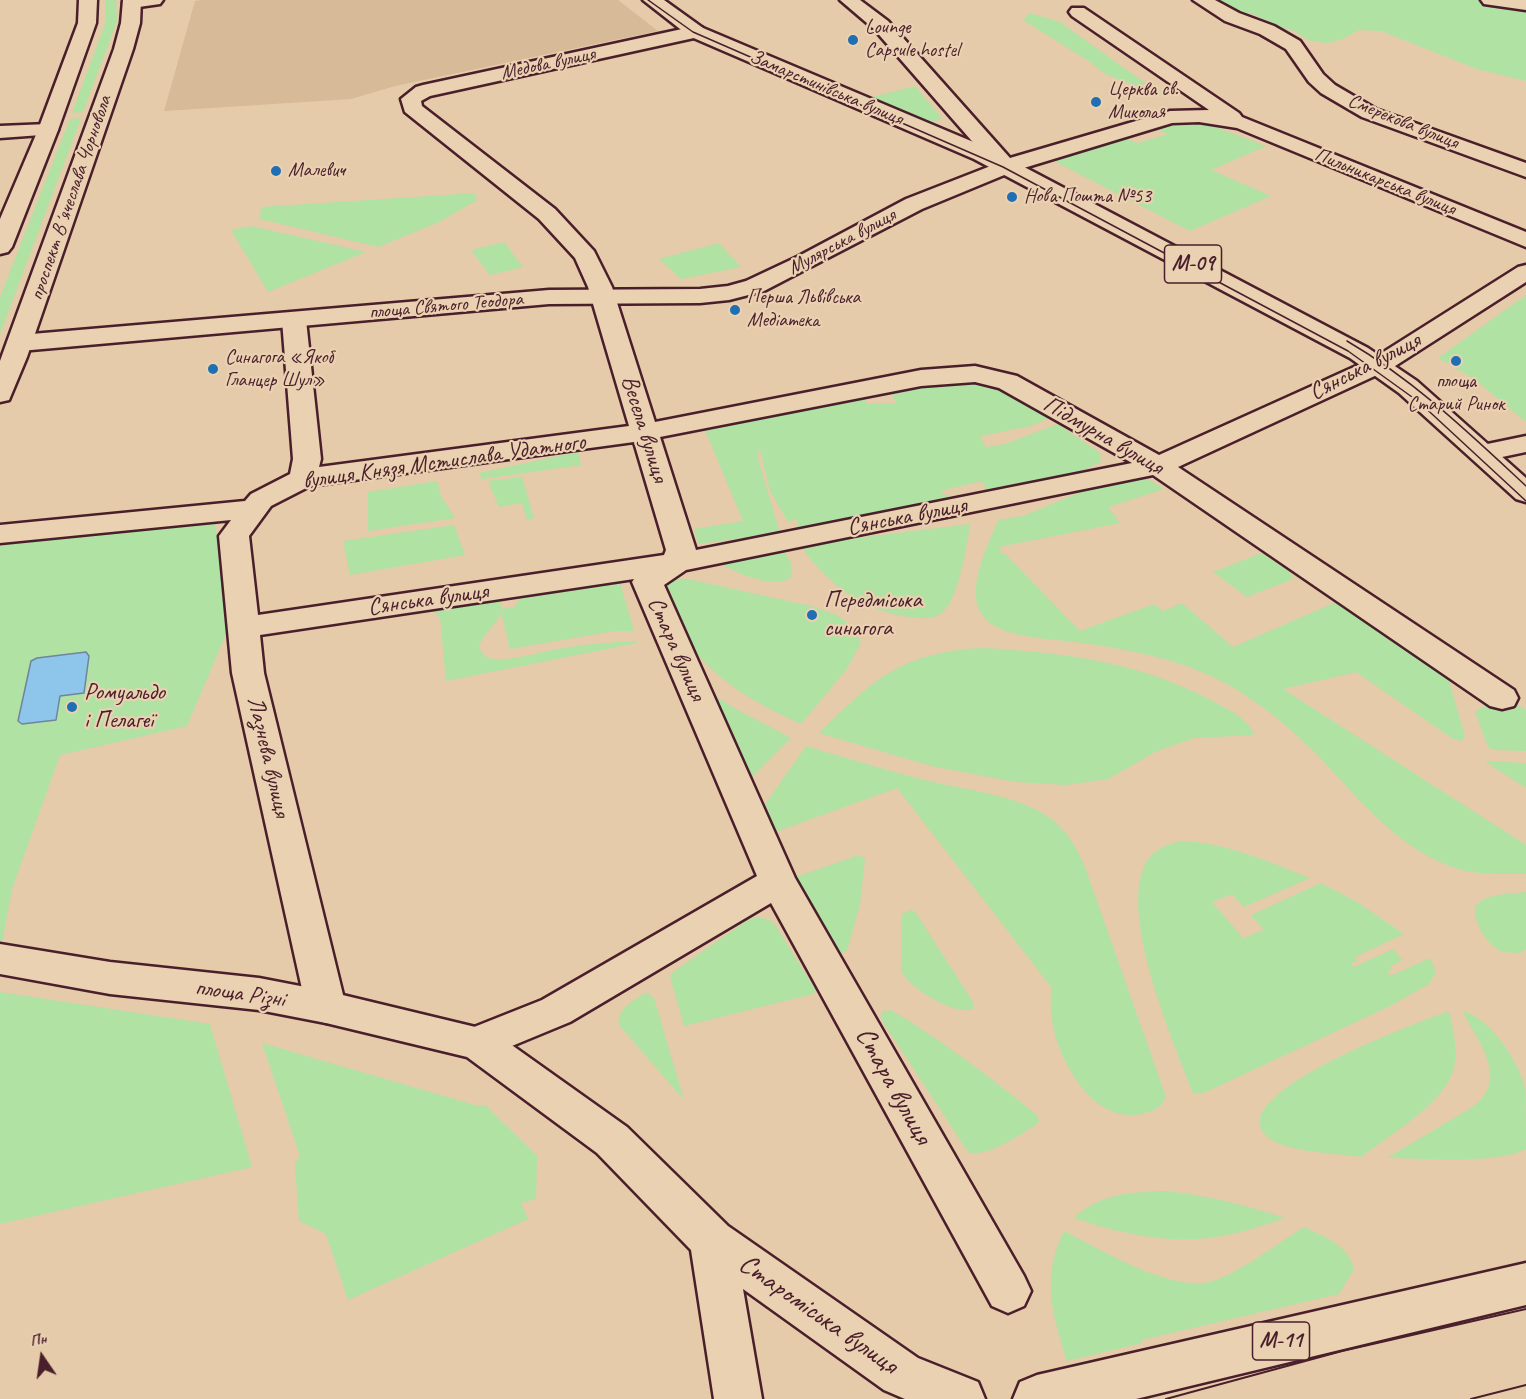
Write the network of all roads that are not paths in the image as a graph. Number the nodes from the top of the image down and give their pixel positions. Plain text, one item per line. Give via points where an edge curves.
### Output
1 (88, 0) edge
2 (154, 0) edge
3 (652, 0) edge
4 (849, 0) edge
5 (1202, 0) edge
6 (1490, 0) edge
7 (132, 2) edge
8 (1526, 5) edge
9 (1078, 12) dead end
10 (696, 32) junction
11 (965, 118) junction
12 (1244, 124) junction
13 (48, 130) junction
14 (0, 132) edge
15 (929, 133) junction
16 (1006, 166) junction
17 (1526, 170) edge
18 (1526, 240) edge
19 (0, 247) edge
20 (1526, 272) edge
21 (602, 295) junction
22 (294, 320) junction
23 (20, 343) junction
24 (1378, 365) junction
25 (0, 394) edge
26 (645, 432) junction
27 (1526, 444) edge
28 (1483, 453) junction
29 (1158, 466) junction
30 (303, 478) junction
31 (1526, 493) edge
32 (253, 509) junction
33 (0, 534) edge
34 (677, 563) junction
35 (243, 627) junction
36 (1502, 698) dead end
37 (778, 881) junction
38 (0, 959) edge
39 (326, 1007) junction
40 (478, 1043) junction
41 (712, 1241) junction
42 (1526, 1284) edge
43 (1008, 1291) dead end
44 (738, 1399) edge
45 (961, 1399) edge
46 (1037, 1399) edge

1 - 13 street, проспект Вʼячеслава Чорновола via 87,23
2 - 7 street
3 - 10 street, Замарстинівська вулиця / М-09
4 - 11 street via 881,24
5 - 17 street, Смерекова вулиця via 1293,45 1328,89 1369,113
6 - 8 street
7 - 23 street, проспект Вʼячеслава Чорновола via 132,20
9 - 12 street, Пильникарська вулиця
10 - 15 street, Замарстинівська вулиця / М-09
10 - 21 street, Медова вулиця via 423,91 411,99 412,108 547,214 586,256
11 - 15 street via 962,126
11 - 16 street
12 - 16 street, Пильникарська вулиця via 1213,116 1179,115
12 - 18 street, Пильникарська вулиця
13 - 14 street
13 - 19 street, проспект Вʼячеслава Чорновола
15 - 16 street, Замарстинівська вулиця / М-09
16 - 21 street, Мулярська вулиця via 914,204 755,286 700,296
16 - 24 street, М-09 via 1312,326
20 - 24 street, Сянська вулиця
21 - 22 street, площа Святого Теодора
21 - 26 street, Весела вулиця
22 - 23 street, площа Святого Теодора
22 - 30 street via 307,459
23 - 25 street, проспект Вʼячеслава Чорновола
24 - 28 street, М-09
24 - 29 street, Сянська вулиця
26 - 29 street, Підмурна вулиця via 921,378 975,374 1008,382
26 - 30 street, вулиця Князя Мстислава Удатного
26 - 34 street, Весела вулиця via 681,550
27 - 28 street
28 - 31 street, М-09
29 - 34 street, Сянська вулиця
29 - 36 street, Підмурна вулиця
30 - 32 street, вулиця Князя Мстислава Удатного via 261,500
32 - 33 street
32 - 35 street, Лазнева вулиця via 234,536
34 - 35 street, Сянська вулиця
34 - 37 street, Стара вулиця via 647,582
35 - 39 street, Лазнева вулиця via 248,673
37 - 40 street via 556,1011
37 - 43 street, Стара вулиця
38 - 39 street, площа Різні via 111,978 259,994
39 - 40 street, площа Різні
40 - 41 street, Староміська вулиця via 612,1140
41 - 44 street, Староміська вулиця
41 - 45 street, Староміська вулиця via 902,1374
42 - 46 street, М-11

